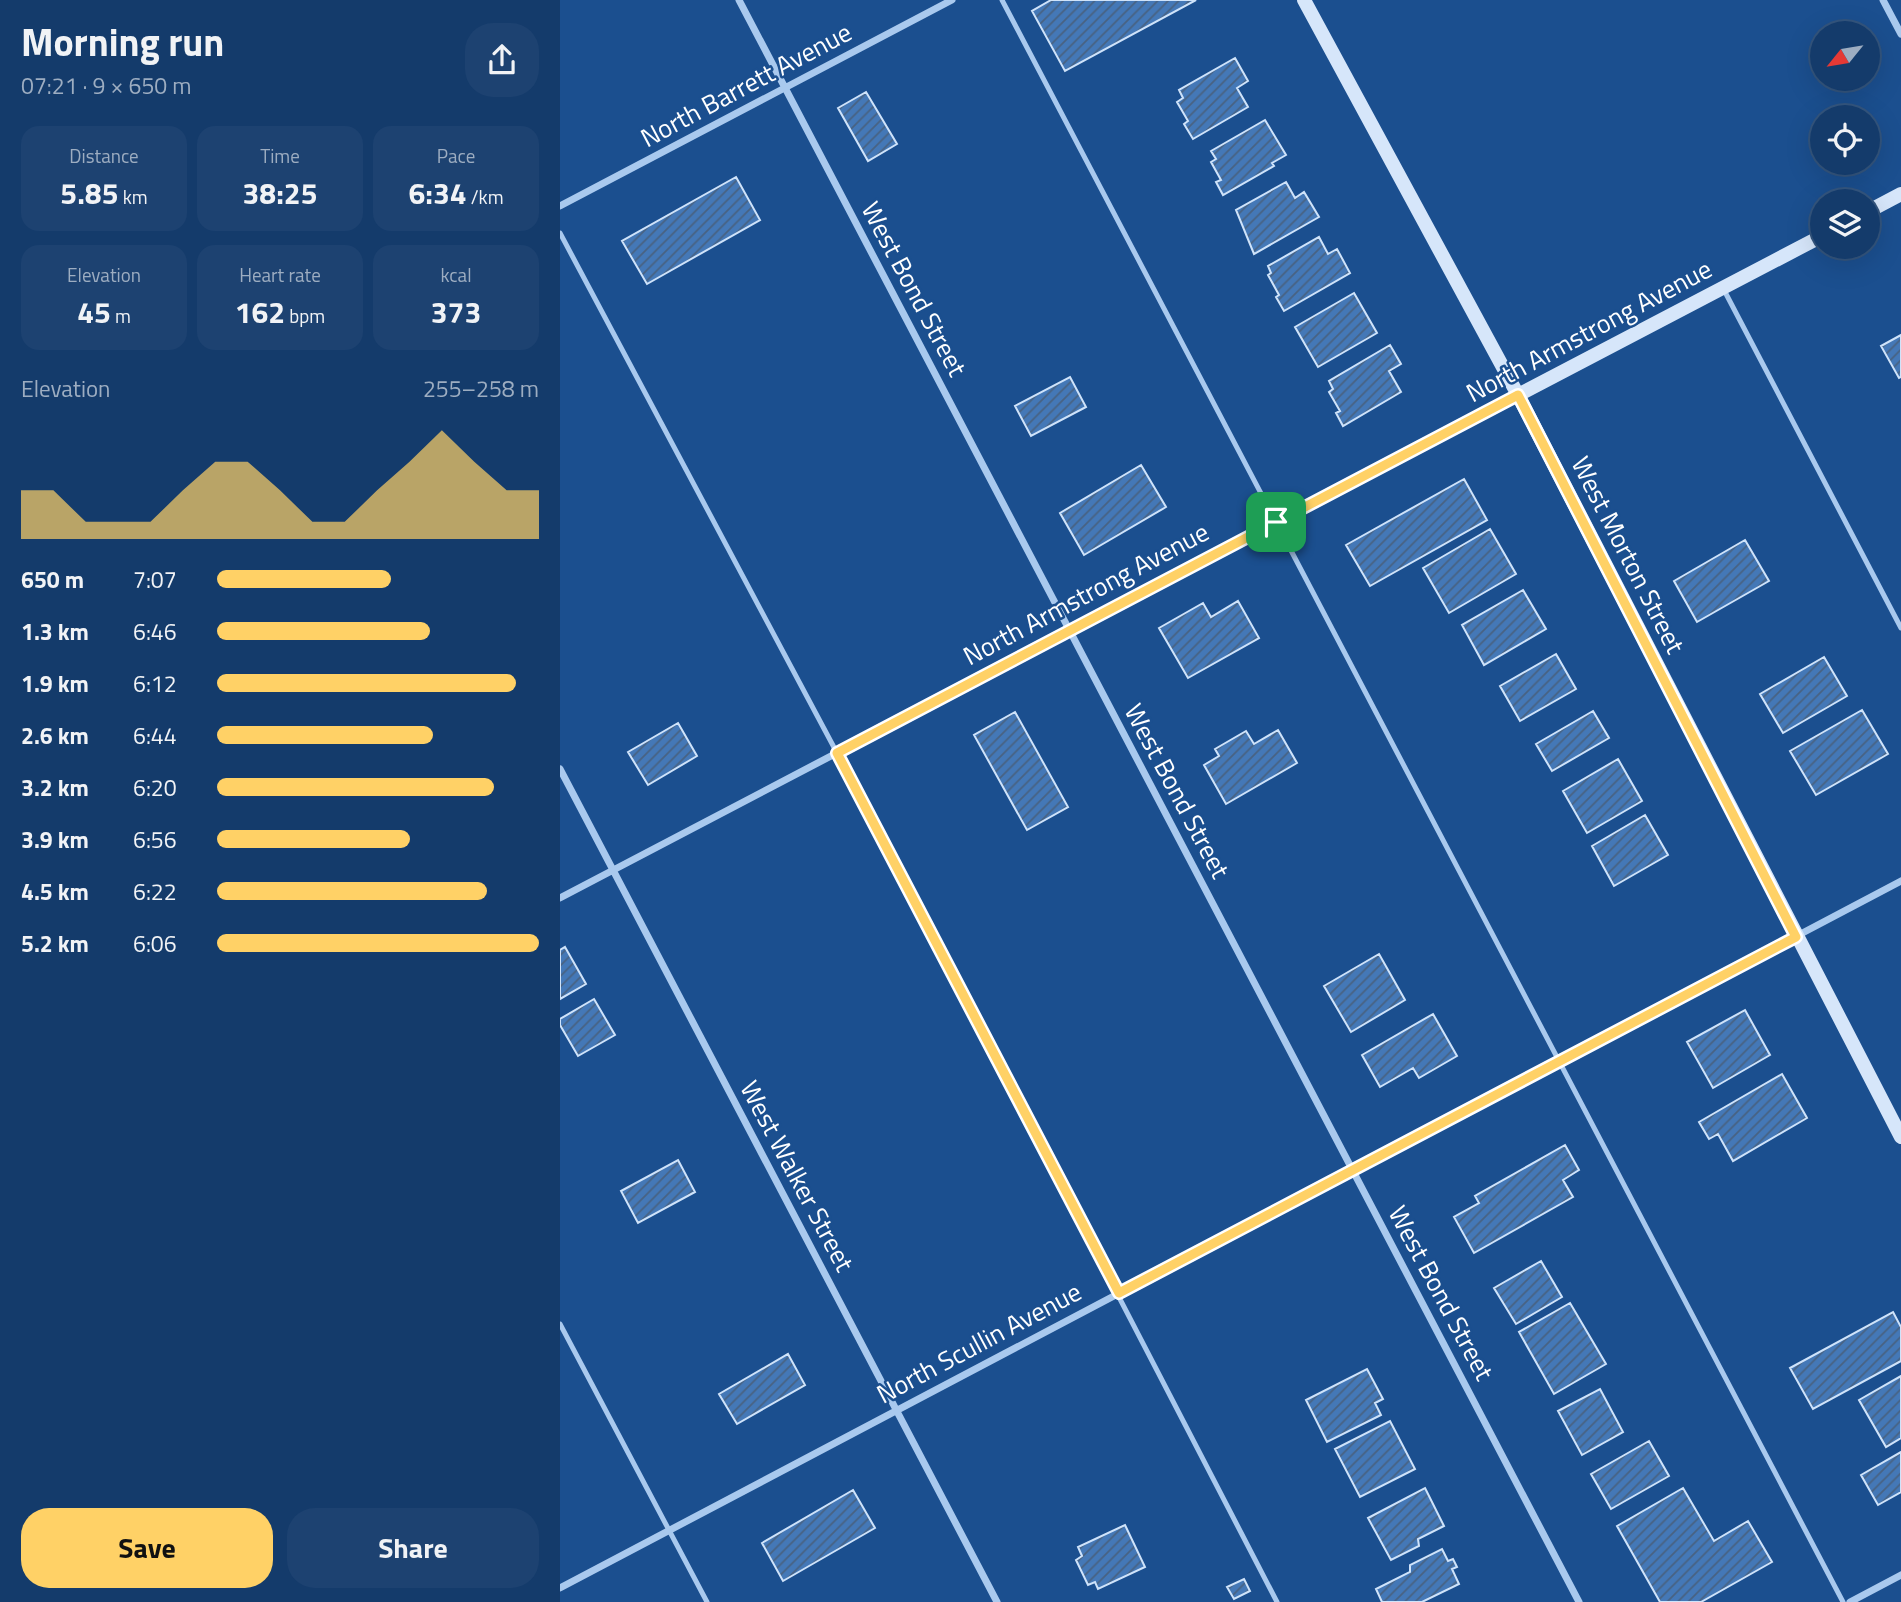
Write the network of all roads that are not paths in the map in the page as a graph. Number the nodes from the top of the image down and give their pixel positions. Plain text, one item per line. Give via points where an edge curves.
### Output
1 (739, 0) edge
2 (952, 0) edge
3 (1002, 0) edge
4 (1304, 0) edge
5 (1883, 0) edge
6 (1901, 34) edge
7 (785, 88) junction
8 (1901, 194) edge
9 (1880, 205) edge
10 (560, 206) edge
11 (560, 233) edge
12 (1810, 242) edge
13 (1723, 288) junction
14 (1518, 395) junction
15 (1276, 522) junction
16 (1901, 628) edge
17 (1069, 631) junction
18 (837, 753) junction
19 (560, 769) edge
20 (614, 870) junction
21 (1901, 881) edge
22 (560, 898) edge
23 (1796, 937) junction
24 (1559, 1061) junction
25 (1901, 1137) edge
26 (1352, 1170) junction
27 (1119, 1293) junction
28 (560, 1324) edge
29 (896, 1410) junction
30 (670, 1530) junction
31 (1901, 1575) edge
32 (560, 1588) edge
33 (707, 1602) edge
34 (997, 1602) edge
35 (1277, 1602) edge
36 (1579, 1602) edge
37 (1843, 1602) edge
38 (1850, 1602) edge

1 - 7 street, West Bond Street
2 - 7 street, North Barrett Avenue
3 - 15 lane
4 - 14 main road, West Morton Street
5 - 6 street
7 - 10 street, North Barrett Avenue
7 - 17 street, West Bond Street
8 - 9 main road
11 - 18 lane
12 - 13 main road, North Armstrong Avenue
13 - 14 main road, North Armstrong Avenue
13 - 16 lane
14 - 15 street, North Armstrong Avenue
14 - 23 main road, West Morton Street
15 - 17 street, North Armstrong Avenue
15 - 24 lane
17 - 18 street, North Armstrong Avenue
17 - 26 street, West Bond Street
18 - 20 street, North Armstrong Avenue
18 - 27 lane
19 - 20 street, West Walker Street
20 - 22 street, North Armstrong Avenue
20 - 29 street, West Walker Street
21 - 23 street, North Scullin Avenue
23 - 24 street, North Scullin Avenue
23 - 25 main road, West Morton Street
24 - 26 street, North Scullin Avenue
24 - 37 lane
26 - 27 street, North Scullin Avenue
26 - 36 street, West Bond Street
27 - 29 street, North Scullin Avenue
27 - 35 lane
28 - 30 lane
29 - 30 street, North Scullin Avenue
29 - 34 street, West Walker Street
30 - 32 street, North Scullin Avenue
30 - 33 lane
31 - 38 street

